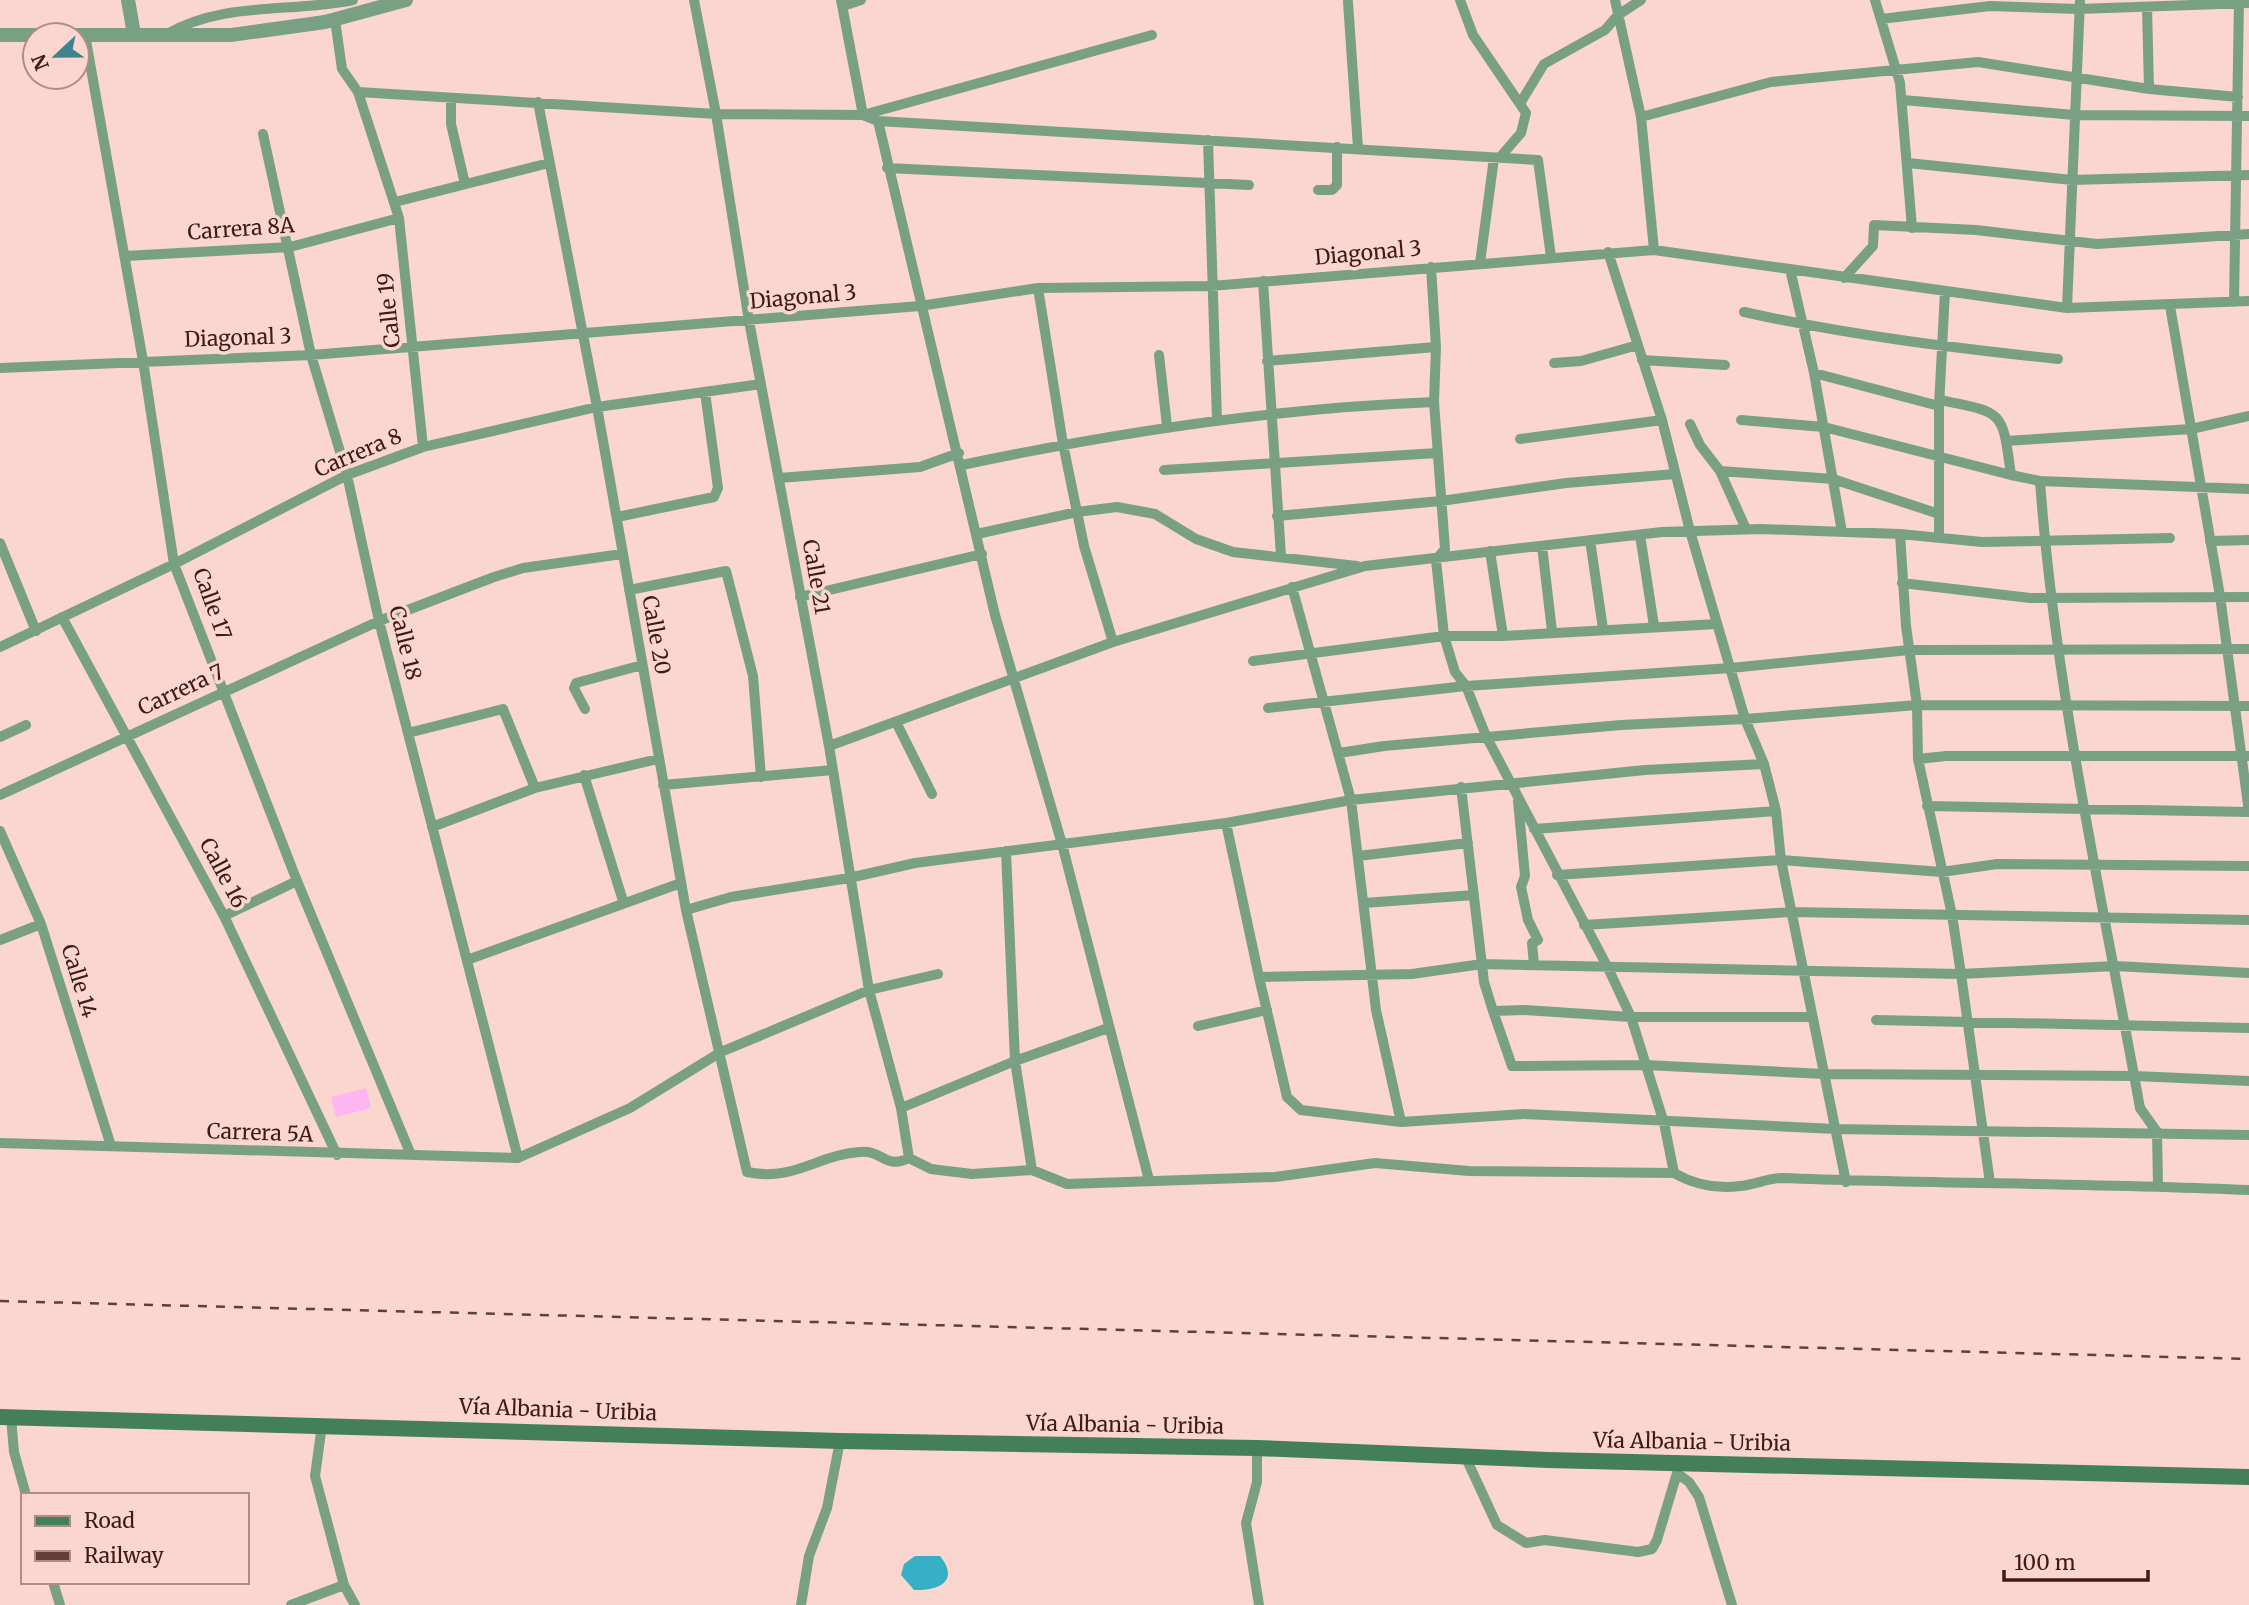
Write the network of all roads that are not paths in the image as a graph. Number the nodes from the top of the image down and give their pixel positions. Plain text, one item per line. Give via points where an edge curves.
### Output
1 (128, 0) edge
2 (353, 0) edge
3 (406, 0) edge
4 (694, 0) edge
5 (860, 0) edge
6 (1460, 0) edge
7 (1615, 0) edge
8 (1641, 0) edge
9 (1875, 0) edge
10 (1348, 2) edge
11 (2243, 2) edge
12 (842, 3) edge
13 (2079, 4) edge
14 (2147, 6) junction
15 (1618, 15) junction
16 (1881, 19) junction
17 (335, 20) junction
18 (134, 34) junction
19 (167, 34) junction
20 (0, 35) edge
21 (21, 35) edge
22 (91, 35) edge
23 (1152, 35) dead end
24 (2244, 51) edge
25 (1896, 68) junction
26 (2075, 76) junction
27 (91, 85) edge
28 (2149, 89) junction
29 (358, 92) junction
30 (2238, 97) junction
31 (450, 98) junction
32 (1903, 100) junction
33 (538, 102) junction
34 (1521, 102) junction
35 (716, 114) junction
36 (863, 115) junction
37 (2074, 115) junction
38 (2243, 116) edge
39 (1642, 117) junction
40 (878, 121) junction
41 (263, 134) dead end
42 (1208, 140) junction
43 (1337, 147) junction
44 (1358, 148) junction
45 (1497, 157) junction
46 (549, 163) junction
47 (1908, 163) junction
48 (887, 168) junction
49 (2237, 175) junction
50 (2249, 175) edge
51 (2072, 180) junction
52 (1207, 183) junction
53 (465, 184) junction
54 (1249, 185) dead end
55 (1318, 190) dead end
56 (395, 202) junction
57 (399, 218) junction
58 (1912, 228) junction
59 (2236, 233) junction
60 (2249, 234) edge
61 (2069, 241) junction
62 (290, 247) junction
63 (1654, 250) junction
64 (1608, 252) junction
65 (125, 256) junction
66 (1551, 257) junction
67 (1480, 263) junction
68 (1431, 267) junction
69 (1790, 269) junction
70 (1844, 278) junction
71 (1264, 281) junction
72 (1210, 286) junction
73 (1038, 288) junction
74 (1945, 291) junction
75 (2249, 301) edge
76 (2234, 302) junction
77 (920, 306) junction
78 (2170, 306) junction
79 (2067, 308) junction
80 (1745, 312) dead end
81 (749, 321) junction
82 (1803, 325) junction
83 (580, 332) junction
84 (411, 345) junction
85 (1637, 345) junction
86 (1436, 346) junction
87 (1943, 347) junction
88 (311, 355) junction
89 (1159, 355) dead end
90 (2058, 359) dead end
91 (1642, 360) junction
92 (143, 361) junction
93 (1267, 361) junction
94 (1554, 363) dead end
95 (1726, 365) dead end
96 (0, 368) edge
97 (1814, 373) junction
98 (761, 384) junction
99 (705, 392) junction
100 (1434, 402) junction
101 (1940, 403) junction
102 (597, 407) junction
103 (1270, 414) junction
104 (2249, 416) edge
105 (1217, 420) junction
106 (1662, 420) junction
107 (1741, 420) dead end
108 (1690, 424) dead end
109 (1167, 426) junction
110 (1824, 427) junction
111 (2191, 429) junction
112 (1520, 439) dead end
113 (2006, 441) junction
114 (1063, 444) junction
115 (422, 447) junction
116 (959, 453) junction
117 (1437, 453) junction
118 (1941, 459) junction
119 (1273, 464) junction
120 (962, 465) junction
121 (1164, 470) dead end
122 (1720, 471) junction
123 (1675, 474) junction
124 (347, 475) junction
125 (2011, 475) junction
126 (779, 478) junction
127 (1833, 479) junction
128 (2040, 481) junction
129 (2201, 488) junction
130 (2249, 489) edge
131 (1441, 501) junction
132 (1077, 512) junction
133 (1939, 514) junction
134 (1277, 516) junction
135 (617, 517) junction
136 (1746, 529) junction
137 (1690, 531) junction
138 (1842, 532) junction
139 (977, 534) junction
140 (1900, 534) junction
141 (1640, 535) junction
142 (1939, 538) junction
143 (2170, 538) dead end
144 (1590, 540) junction
145 (2044, 540) junction
146 (2249, 540) edge
147 (2210, 541) junction
148 (0, 543) edge
149 (1542, 546) junction
150 (1490, 551) junction
151 (622, 554) junction
152 (982, 554) junction
153 (1280, 556) junction
154 (1436, 560) junction
155 (174, 564) junction
156 (1365, 566) junction
157 (1902, 583) junction
158 (1292, 587) junction
159 (628, 590) junction
160 (2220, 596) junction
161 (800, 597) junction
162 (2249, 597) edge
163 (2052, 598) junction
164 (62, 617) junction
165 (379, 621) junction
166 (1717, 624) junction
167 (1654, 626) junction
168 (1603, 629) junction
169 (36, 631) junction
170 (1552, 631) junction
171 (1444, 636) junction
172 (1503, 636) junction
173 (1113, 642) junction
174 (0, 647) edge
175 (2227, 648) junction
176 (2060, 649) junction
177 (2249, 649) edge
178 (1909, 650) junction
179 (1312, 652) junction
180 (1253, 661) dead end
181 (642, 665) junction
182 (1731, 668) junction
183 (1013, 678) junction
184 (1466, 686) junction
185 (222, 692) junction
186 (1325, 699) junction
187 (2069, 703) junction
188 (1917, 705) junction
189 (2235, 705) junction
190 (2249, 706) edge
191 (1268, 708) dead end
192 (585, 709) dead end
193 (1745, 719) junction
194 (896, 722) junction
195 (26, 725) dead end
196 (408, 733) junction
197 (129, 736) junction
198 (1486, 736) junction
199 (0, 737) edge
200 (829, 746) junction
201 (1339, 753) junction
202 (2077, 755) junction
203 (2245, 755) edge
204 (659, 759) junction
205 (1918, 759) junction
206 (1764, 764) junction
207 (833, 771) junction
208 (584, 775) junction
209 (761, 777) junction
210 (1511, 782) junction
211 (663, 785) junction
212 (1461, 787) junction
213 (535, 788) junction
214 (932, 794) dead end
215 (0, 795) edge
216 (1518, 798) junction
217 (1351, 800) junction
218 (1927, 806) junction
219 (2087, 809) junction
220 (1776, 811) junction
221 (2249, 812) edge
222 (1226, 823) junction
223 (432, 827) junction
224 (1534, 829) junction
225 (0, 831) edge
226 (1468, 843) junction
227 (1062, 844) junction
228 (1006, 851) junction
229 (1358, 856) junction
230 (1781, 860) junction
231 (2097, 866) junction
232 (2249, 866) edge
233 (1942, 872) junction
234 (1557, 875) junction
235 (849, 878) junction
236 (297, 881) junction
237 (681, 883) junction
238 (1474, 895) junction
239 (623, 901) junction
240 (1364, 903) junction
241 (686, 910) junction
242 (1791, 912) junction
243 (1952, 915) junction
244 (2106, 915) junction
245 (224, 916) junction
246 (2249, 920) edge
247 (41, 923) junction
248 (1584, 925) junction
249 (0, 940) edge
250 (467, 960) junction
251 (1482, 964) junction
252 (1534, 965) junction
253 (2115, 966) junction
254 (1608, 968) junction
255 (1803, 971) junction
256 (2249, 973) edge
257 (938, 974) dead end
258 (1961, 974) junction
259 (1374, 975) junction
260 (1259, 977) junction
261 (869, 990) junction
262 (1266, 1010) junction
263 (1493, 1011) junction
264 (1630, 1017) junction
265 (1812, 1017) junction
266 (1876, 1020) dead end
267 (1967, 1022) junction
268 (2126, 1025) junction
269 (1198, 1026) dead end
270 (1108, 1028) junction
271 (2249, 1028) edge
272 (721, 1052) junction
273 (1015, 1061) junction
274 (1646, 1065) junction
275 (1824, 1074) junction
276 (1975, 1074) junction
277 (2135, 1076) junction
278 (2249, 1081) edge
279 (901, 1108) junction
280 (1401, 1122) junction
281 (1664, 1123) junction
282 (1835, 1129) junction
283 (1983, 1130) junction
284 (2157, 1132) junction
285 (2249, 1135) edge
286 (0, 1143) edge
287 (111, 1146) junction
288 (337, 1155) junction
289 (411, 1155) junction
290 (518, 1158) junction
291 (909, 1158) junction
292 (1032, 1170) junction
293 (1674, 1173) junction
294 (1149, 1180) junction
295 (1846, 1182) junction
296 (1990, 1182) junction
297 (2158, 1186) junction
298 (2249, 1190) edge
299 (6, 1417) edge
300 (322, 1424) junction
301 (840, 1441) junction
302 (1256, 1448) junction
303 (1465, 1457) junction
304 (1679, 1468) junction
305 (2249, 1477) edge
306 (25, 1493) edge
307 (53, 1584) edge
308 (344, 1585) junction
309 (353, 1604) edge
310 (60, 1605) edge
311 (291, 1605) edge
312 (801, 1605) edge
313 (1259, 1605) edge
314 (1732, 1605) edge

1 - 18 street
2 - 19 street via 214,14
3 - 17 street
4 - 35 street, Calle 21
5 - 12 street
6 - 34 street via 1474,35
7 - 15 street
8 - 15 street
9 - 16 street
10 - 44 street
11 - 14 street
11 - 24 street
12 - 36 street
13 - 14 street
13 - 16 street via 1990,6
13 - 26 street
14 - 28 street
15 - 34 street via 1605,30 1544,64
15 - 39 street
16 - 25 street
17 - 19 street via 231,34
17 - 29 street, Calle 19 via 342,69
18 - 19 street
18 - 22 street
20 - 21 street
23 - 36 street
24 - 30 street
25 - 26 street via 1978,62
25 - 32 street
25 - 39 street via 1771,82
26 - 28 street
26 - 37 street
27 - 65 street, Calle 17
28 - 30 street
29 - 31 street
29 - 56 street, Calle 19
30 - 38 street
31 - 33 street
31 - 53 street
32 - 37 street
32 - 47 street
33 - 35 street
33 - 46 street, Calle 20
34 - 45 street via 1526,121 1521,133
35 - 36 street
35 - 81 street, Calle 21
36 - 40 street
37 - 38 street
37 - 51 street
38 - 49 street
39 - 63 street
40 - 42 street
40 - 48 street
41 - 62 street, Calle 18
42 - 43 street
42 - 52 street
43 - 44 street
43 - 55 street via 1337,185 1332,190
44 - 45 street
45 - 66 street via 1538,160
45 - 67 street
46 - 53 street
46 - 83 street, Calle 20
47 - 51 street
47 - 58 street
48 - 52 street
48 - 77 street
49 - 50 street
49 - 51 street
49 - 59 street
51 - 61 street
52 - 54 street
52 - 72 street
53 - 56 street
56 - 57 street, Calle 19
57 - 62 street, Carrera 8A
57 - 84 street, Calle 19
58 - 61 street
58 - 70 street via 1874,225 1873,246
59 - 60 street
59 - 61 street via 2097,244
59 - 76 street
61 - 79 street
62 - 65 street, Carrera 8A
62 - 88 street, Calle 18
63 - 64 street, Diagonal 3
63 - 69 street, Diagonal 3
64 - 66 street, Diagonal 3
64 - 85 street
65 - 92 street, Calle 17
66 - 67 street, Diagonal 3
67 - 68 street, Diagonal 3
68 - 71 street, Diagonal 3
68 - 86 street
69 - 70 street, Diagonal 3
69 - 82 street
70 - 74 street, Diagonal 3
71 - 72 street, Diagonal 3
71 - 93 street
72 - 73 street, Diagonal 3
72 - 105 street
73 - 77 street, Diagonal 3
73 - 114 street
74 - 79 street, Diagonal 3
74 - 87 street
75 - 76 street, Diagonal 3
76 - 78 street, Diagonal 3
77 - 81 street, Diagonal 3
77 - 116 street
78 - 79 street, Diagonal 3
78 - 111 street
80 - 82 street
81 - 83 street, Diagonal 3
81 - 98 street, Calle 21
82 - 87 street
82 - 97 street
83 - 84 street, Diagonal 3
83 - 102 street, Calle 20
84 - 88 street, Diagonal 3
84 - 115 street, Calle 19
85 - 91 street
85 - 94 street via 1581,361
86 - 93 street
86 - 100 street
87 - 90 street
87 - 101 street
88 - 92 street, Diagonal 3
88 - 124 street, Calle 18
89 - 109 street
91 - 95 street
91 - 106 street
92 - 96 street, Diagonal 3
92 - 155 street, Calle 17
93 - 103 street
97 - 101 street
97 - 110 street
98 - 99 street, Carrera 8
98 - 126 street, Calle 21
99 - 102 street, Carrera 8
99 - 135 street via 718,488 714,497
100 - 103 street
100 - 117 street
101 - 113 street via 1995,414 2004,423
101 - 118 street
102 - 115 street, Carrera 8
102 - 135 street, Calle 20
103 - 105 street
103 - 119 street
104 - 111 street
105 - 109 street
106 - 112 street
106 - 123 street
107 - 110 street
108 - 122 street
109 - 114 street
110 - 118 street
110 - 127 street
111 - 113 street
111 - 129 street
113 - 125 street
114 - 120 street
114 - 132 street
115 - 124 street, Carrera 8
116 - 120 street
116 - 126 street via 920,467
117 - 119 street
117 - 131 street
118 - 125 street
118 - 133 street
119 - 121 street
119 - 134 street
120 - 139 street
122 - 127 street
122 - 136 street
123 - 131 street via 1566,483
123 - 137 street
124 - 155 street, Carrera 8
124 - 165 street, Calle 18
125 - 128 street
126 - 161 street, Calle 21
127 - 133 street
127 - 138 street
128 - 129 street
128 - 145 street
129 - 130 street
129 - 147 street
131 - 134 street
131 - 154 street via 1445,550
132 - 139 street
132 - 153 street via 1117,507 1140,510 1233,552
132 - 173 street
133 - 142 street
134 - 153 street
135 - 151 street, Calle 20
136 - 137 street
136 - 138 street
137 - 141 street
137 - 166 street
138 - 140 street
139 - 152 street
140 - 142 street
140 - 157 street
141 - 144 street
141 - 167 street
142 - 145 street
143 - 145 street
144 - 149 street
144 - 168 street
145 - 163 street
146 - 147 street
147 - 160 street
148 - 169 street
149 - 150 street
149 - 170 street
150 - 154 street
150 - 172 street
151 - 159 street, Calle 20
151 - 165 street, Carrera 7 via 513,571
152 - 161 street
152 - 183 street
153 - 156 street
154 - 156 street
154 - 171 street
155 - 164 street, Carrera 8
155 - 185 street, Calle 17
156 - 158 street
157 - 163 street
157 - 178 street
158 - 173 street
158 - 179 street
159 - 181 street, Calle 20
159 - 209 street via 726,571 753,676
160 - 162 street
160 - 163 street
160 - 175 street
161 - 200 street, Calle 21
163 - 176 street
164 - 169 street, Carrera 8
164 - 197 street, Calle 16
165 - 185 street, Carrera 7
165 - 196 street, Calle 18
166 - 167 street
166 - 182 street
167 - 168 street
168 - 170 street
169 - 174 street, Carrera 8
170 - 172 street
171 - 172 street
171 - 179 street
171 - 184 street via 1455,672
173 - 183 street
175 - 176 street
175 - 177 street
175 - 189 street
176 - 178 street
176 - 187 street
178 - 182 street
178 - 188 street
179 - 180 street
179 - 186 street
181 - 192 street via 576,683 574,688
181 - 204 street, Calle 20
182 - 184 street
182 - 193 street
183 - 194 street
183 - 227 street
184 - 186 street
184 - 198 street
185 - 197 street, Carrera 7
185 - 236 street, Calle 17
186 - 191 street
186 - 201 street
187 - 188 street
187 - 189 street
187 - 202 street
188 - 193 street
188 - 205 street
189 - 190 street
189 - 203 street
193 - 198 street
193 - 206 street
194 - 200 street
194 - 214 street
195 - 199 street
196 - 213 street via 503,709
196 - 223 street, Calle 18
197 - 215 street, Carrera 7
197 - 245 street, Calle 16
198 - 201 street
198 - 210 street
200 - 207 street, Calle 21
201 - 217 street
202 - 203 street
202 - 205 street
202 - 219 street
203 - 221 street
204 - 208 street
204 - 211 street, Calle 20
205 - 218 street
206 - 210 street
206 - 220 street
207 - 209 street
207 - 235 street, Calle 21
208 - 213 street
208 - 239 street
209 - 211 street
210 - 212 street
210 - 216 street
211 - 237 street, Calle 20
212 - 217 street
212 - 226 street
213 - 223 street
216 - 224 street
216 - 252 street via 1525,876 1521,887 1538,940 1531,943
217 - 222 street
217 - 229 street
218 - 219 street
218 - 233 street
219 - 221 street
219 - 231 street
220 - 224 street
220 - 230 street
222 - 227 street
222 - 260 street
223 - 250 street, Calle 18
224 - 234 street
225 - 247 street, Calle 14
226 - 229 street
226 - 238 street
227 - 228 street
227 - 270 street
228 - 235 street via 915,863
228 - 273 street
229 - 240 street
230 - 233 street
230 - 234 street
230 - 242 street
231 - 232 street
231 - 233 street via 1997,864
231 - 244 street
233 - 243 street
234 - 248 street
235 - 241 street via 731,897
235 - 261 street, Calle 21
236 - 245 street
236 - 289 street, Calle 17
237 - 239 street
237 - 241 street, Calle 20
238 - 240 street
238 - 251 street
239 - 250 street
240 - 259 street
241 - 272 street, Calle 20
242 - 243 street
242 - 248 street
242 - 255 street
243 - 244 street
243 - 258 street
244 - 246 street
244 - 253 street
245 - 288 street, Calle 16
247 - 249 street
247 - 287 street, Calle 14
248 - 254 street
250 - 290 street, Calle 18
251 - 252 street
251 - 259 street
251 - 263 street
252 - 254 street
253 - 256 street
253 - 258 street
253 - 268 street
254 - 255 street
254 - 264 street
255 - 258 street
255 - 265 street
257 - 261 street
258 - 267 street
259 - 260 street
259 - 280 street via 1376,1010
260 - 262 street
261 - 272 street
261 - 279 street, Calle 21
262 - 269 street
262 - 280 street via 1292,1104 1301,1110
263 - 264 street
263 - 274 street via 1512,1066
264 - 265 street
264 - 274 street
265 - 275 street
266 - 267 street
267 - 268 street
267 - 276 street
268 - 271 street
268 - 277 street
270 - 273 street
270 - 294 street
272 - 290 street via 629,1108
272 - 291 street, Calle 20 via 747,1172 770,1177 858,1152 897,1164
273 - 279 street
273 - 292 street
274 - 275 street
274 - 281 street
275 - 276 street
275 - 282 street
276 - 277 street
276 - 283 street
277 - 278 street
277 - 284 street via 2140,1108
279 - 291 street, Calle 21
280 - 281 street via 1524,1114
281 - 282 street
281 - 293 street
282 - 283 street
282 - 295 street
283 - 284 street
283 - 296 street
284 - 285 street
284 - 297 street
286 - 287 street, Carrera 5A
287 - 288 street, Carrera 5A
288 - 289 street, Carrera 5A
289 - 290 street, Carrera 5A
291 - 292 street via 931,1169 972,1174
292 - 294 street via 1067,1184
293 - 294 street via 1469,1171 1375,1163 1275,1177
293 - 295 street via 1695,1185 1740,1186 1777,1178
295 - 296 street
296 - 297 street
297 - 298 street
299 - 300 main road, Vía Albania - Uribia
299 - 306 street
300 - 301 main road, Vía Albania - Uribia
300 - 308 street via 315,1476
301 - 302 main road, Vía Albania - Uribia
301 - 312 street via 827,1508 808,1556
302 - 303 main road, Vía Albania - Uribia
302 - 313 street via 1257,1482 1246,1523
303 - 304 main road, Vía Albania - Uribia
303 - 304 street via 1497,1525 1526,1543 1545,1540 1638,1552 1655,1546
304 - 305 main road, Vía Albania - Uribia
304 - 314 street via 1699,1497 1711,1527
307 - 310 street
308 - 309 street
308 - 311 street

